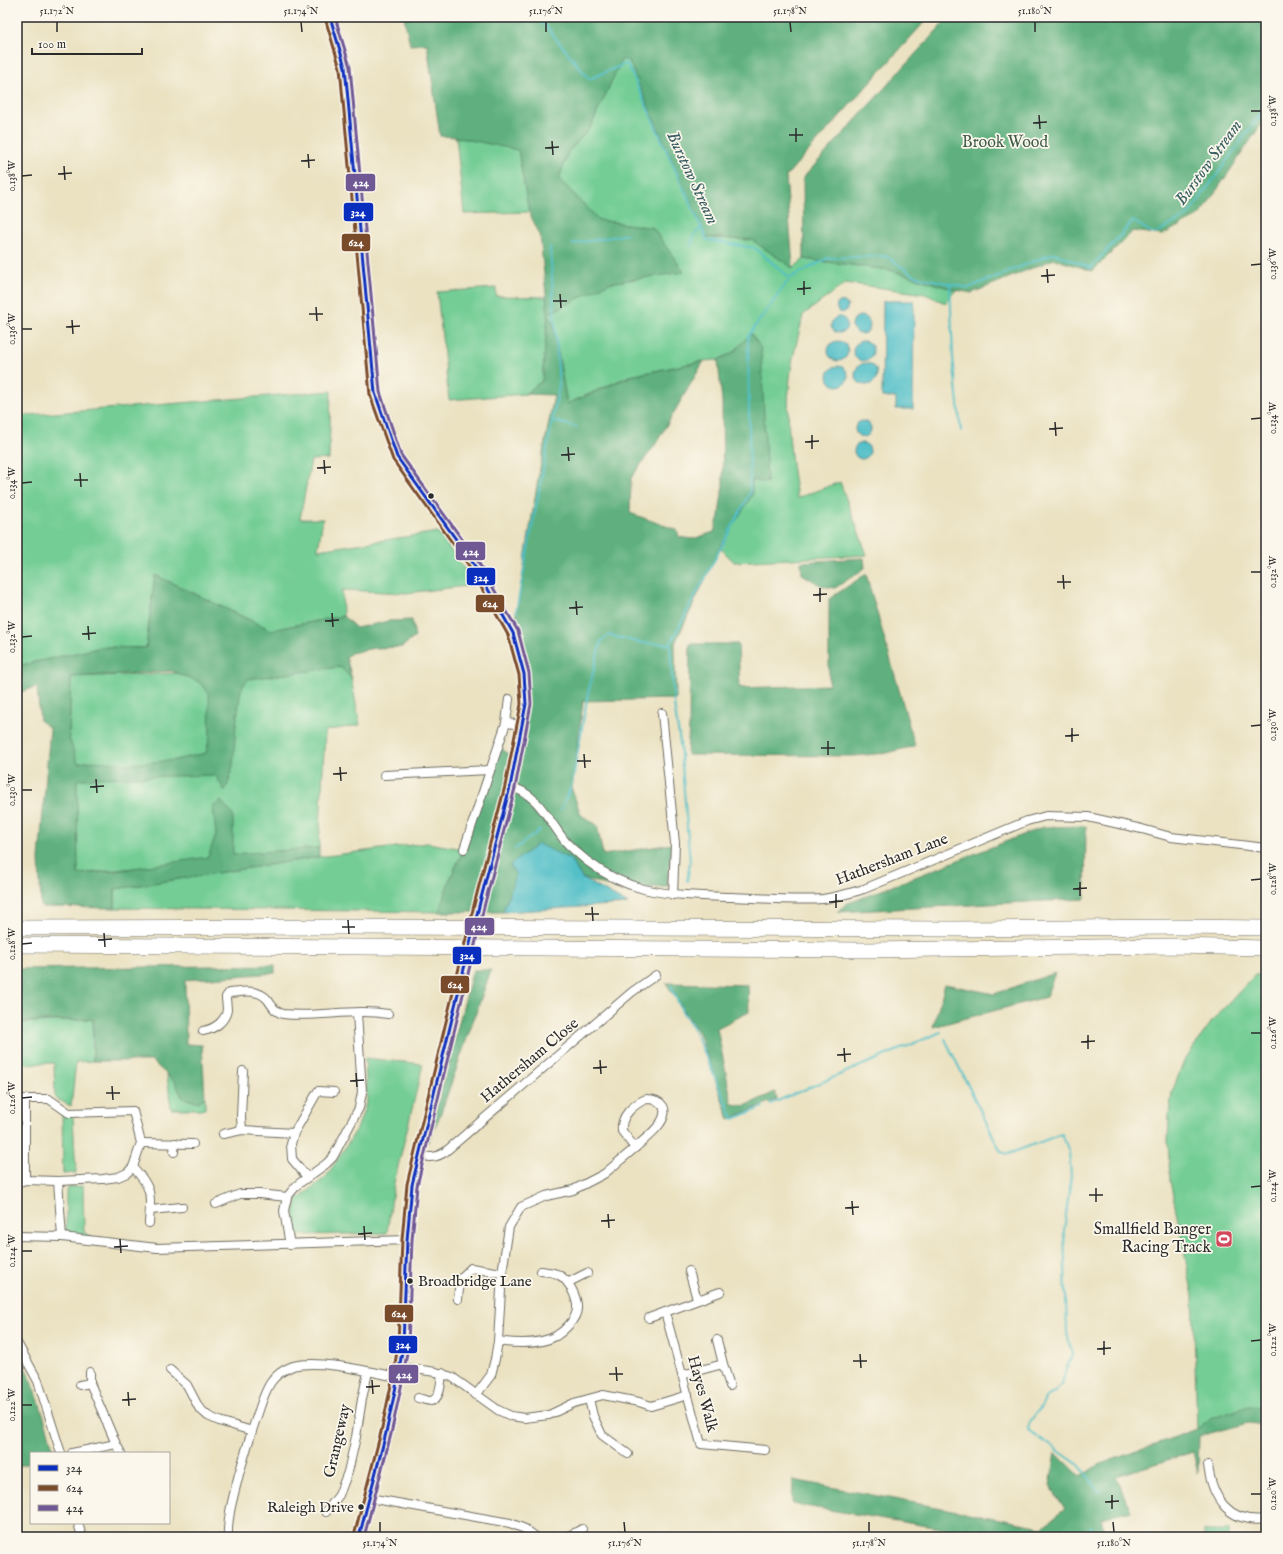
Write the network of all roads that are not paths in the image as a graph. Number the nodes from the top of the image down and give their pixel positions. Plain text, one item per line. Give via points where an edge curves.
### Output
1 (330, 17) edge
2 (509, 699) dead end
3 (662, 714) dead end
4 (506, 723) junction
5 (523, 725) junction
6 (490, 770) junction
7 (384, 774) dead end
8 (510, 787) junction
9 (1266, 848) edge
10 (464, 850) dead end
11 (673, 895) junction
12 (17, 928) edge
13 (1266, 928) edge
14 (17, 945) edge
15 (1266, 948) edge
16 (656, 976) dead end
17 (357, 1013) junction
18 (388, 1014) dead end
19 (203, 1031) dead end
20 (243, 1071) dead end
21 (334, 1092) dead end
22 (21, 1099) edge
23 (242, 1130) junction
24 (294, 1133) junction
25 (223, 1134) dead end
26 (141, 1143) junction
27 (175, 1143) junction
28 (193, 1144) dead end
29 (635, 1148) junction
30 (174, 1152) dead end
31 (419, 1155) junction
32 (133, 1167) junction
33 (307, 1177) junction
34 (58, 1181) junction
35 (21, 1182) edge
36 (287, 1197) junction
37 (216, 1204) dead end
38 (182, 1207) dead end
39 (150, 1210) junction
40 (149, 1223) dead end
41 (17, 1236) edge
42 (62, 1238) junction
43 (407, 1240) junction
44 (290, 1245) junction
45 (541, 1271) dead end
46 (689, 1271) dead end
47 (502, 1272) junction
48 (587, 1274) dead end
49 (569, 1282) junction
50 (720, 1292) dead end
51 (458, 1299) dead end
52 (697, 1299) junction
53 (665, 1312) junction
54 (649, 1318) dead end
55 (717, 1340) dead end
56 (498, 1341) junction
57 (17, 1342) edge
58 (723, 1364) junction
59 (170, 1370) dead end
60 (90, 1372) dead end
61 (368, 1372) junction
62 (399, 1372) junction
63 (442, 1373) junction
64 (682, 1375) junction
65 (90, 1383) junction
66 (80, 1386) dead end
67 (730, 1386) dead end
68 (476, 1395) junction
69 (688, 1396) junction
70 (418, 1398) dead end
71 (589, 1399) junction
72 (252, 1431) junction
73 (116, 1444) junction
74 (765, 1450) dead end
75 (60, 1452) edge
76 (77, 1452) edge
77 (120, 1452) edge
78 (628, 1454) dead end
79 (1208, 1465) dead end
80 (369, 1498) junction
81 (326, 1512) dead end
82 (1266, 1519) edge
83 (78, 1524) edge
84 (582, 1529) dead end
85 (82, 1537) edge
86 (228, 1537) edge
87 (359, 1537) edge
88 (536, 1537) edge
89 (567, 1537) edge

1 - 5 street via 345,67 375,393 397,456 473,563 513,633 524,674 526,704
2 - 4 street
3 - 11 street via 676,843
4 - 5 street
4 - 6 street
5 - 8 street
6 - 7 street
6 - 10 street
8 - 11 street, Hathersham Lane via 531,797 565,841 587,861 611,877 643,889
8 - 31 street, bridge
9 - 11 street, Hathersham Lane via 1171,837 1088,817 1046,816 1026,821 842,895 796,899
12 - 13 highway
14 - 15 highway via 856,950 1166,946
16 - 31 street, Hathersham Close via 632,992 439,1156
17 - 18 street via 372,1011
17 - 19 street via 283,1014 276,1012 260,994 229,993 226,997 227,1010 221,1022
17 - 33 street via 362,1092 360,1108 333,1157
20 - 23 street
21 - 24 street via 318,1090
22 - 26 street via 49,1099 69,1113 133,1111
22 - 35 street
23 - 24 street
23 - 25 street
24 - 33 street via 291,1144 292,1159
26 - 27 street
26 - 32 street
27 - 28 street
27 - 30 street
29 - 29 street via 622,1131 622,1119 641,1101 658,1101 662,1106 664,1118
29 - 47 street via 604,1174 573,1190 546,1196 521,1207 509,1227
31 - 43 street via 412,1185
32 - 34 street via 118,1177
32 - 39 street via 145,1180 150,1192
33 - 36 street
34 - 35 street
34 - 42 street
36 - 37 street via 240,1194
36 - 44 street via 284,1211
38 - 39 street
39 - 40 street
41 - 42 street
42 - 44 street via 157,1248
43 - 44 street
43 - 62 street via 404,1328
45 - 49 street via 559,1274
46 - 52 street
47 - 51 street via 471,1268 460,1279
47 - 56 street
48 - 49 street
49 - 56 street via 577,1310 570,1324 556,1336 519,1344
50 - 52 street
52 - 53 street
53 - 54 street
53 - 64 street, Hayes Walk
55 - 58 street
56 - 68 street via 491,1375
57 - 75 street via 38,1381
58 - 64 street
58 - 67 street
59 - 72 street via 187,1385 199,1408 208,1416
60 - 65 street
61 - 62 street
61 - 72 street via 324,1364 292,1366 271,1381
61 - 81 street, Grangeway via 348,1472 339,1495
62 - 63 street
62 - 80 street
63 - 68 street via 452,1377
63 - 70 street via 435,1398 431,1401
64 - 69 street, Hayes Walk
65 - 66 street
65 - 73 street
68 - 71 street via 498,1410 524,1418 549,1415
69 - 71 street via 652,1406 603,1395
69 - 74 street, Hayes Walk via 701,1444
71 - 78 street via 593,1416 602,1435
72 - 86 street via 231,1504
73 - 76 street
73 - 77 street
79 - 82 street via 1213,1490 1227,1509 1246,1519
80 - 87 street
80 - 88 street via 510,1523
83 - 85 street
84 - 89 street

